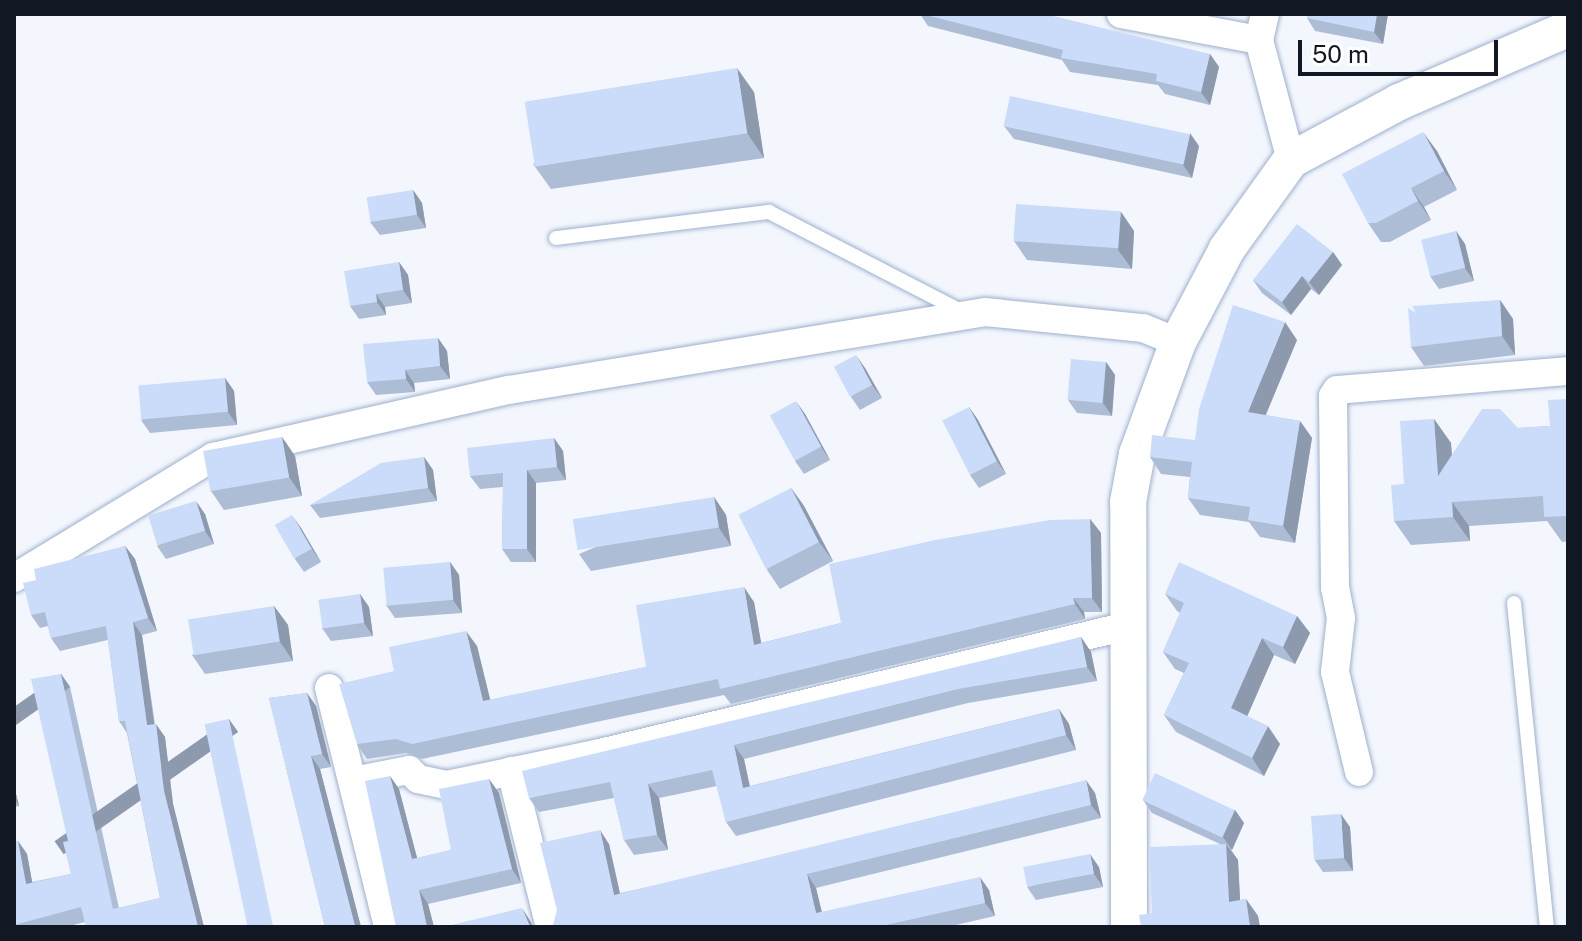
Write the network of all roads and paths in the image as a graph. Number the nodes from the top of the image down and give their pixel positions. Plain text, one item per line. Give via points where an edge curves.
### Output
1 (1121, 14) edge
2 (1262, 27) edge
3 (1568, 29) edge
4 (1291, 160) junction
5 (556, 238) dead end
6 (967, 314) junction
7 (1178, 342) junction
8 (1568, 371) edge
9 (14, 578) edge
10 (1514, 603) dead end
11 (1127, 626) junction
12 (329, 688) dead end
13 (511, 771) junction
14 (1359, 772) dead end
15 (353, 781) junction
16 (388, 927) edge
17 (550, 927) edge
18 (1129, 927) edge
19 (1547, 927) edge

1 - 2 street
2 - 4 street
3 - 4 street via 1399,102
4 - 7 street via 1227,249
5 - 6 lane via 769,212
6 - 7 street via 1065,316 1143,328
6 - 9 street via 509,390 213,457
7 - 11 street via 1142,439 1128,502
8 - 14 street via 1337,390 1333,396 1335,588 1341,618 1335,672
10 - 19 lane
11 - 13 street
11 - 18 street
12 - 15 street
13 - 15 street via 446,785 418,779 409,770
13 - 17 street
15 - 16 street

